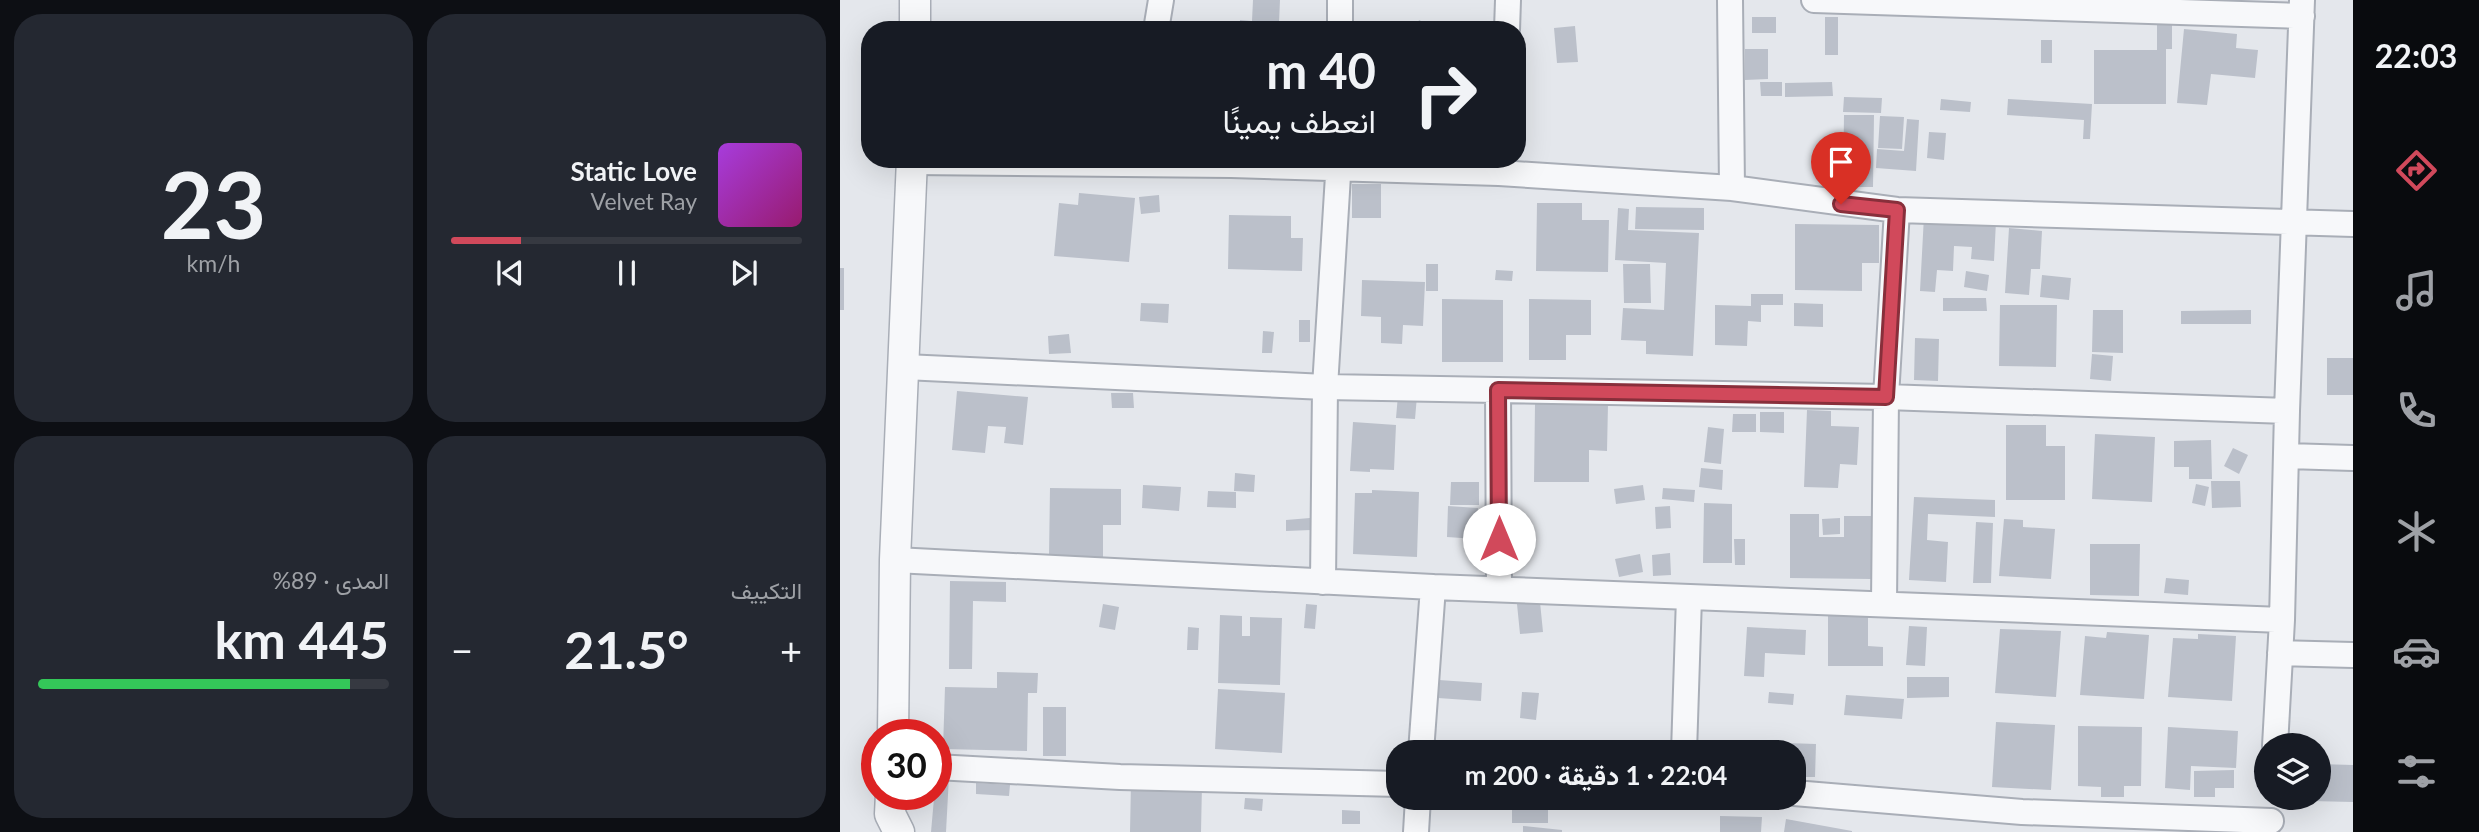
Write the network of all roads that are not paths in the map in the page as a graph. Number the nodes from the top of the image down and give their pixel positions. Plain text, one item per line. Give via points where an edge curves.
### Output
1 (915, 0) edge
2 (1161, 0) edge
3 (1340, 0) edge
4 (1508, 0) edge
5 (1730, 0) edge
6 (1814, 0) edge
7 (1905, 2) edge
8 (2302, 8) edge
9 (915, 21) edge
10 (1158, 21) edge
11 (1340, 21) edge
12 (1507, 21) edge
13 (912, 168) edge
14 (1339, 168) edge
15 (1521, 168) edge
16 (1731, 188) junction
17 (1897, 210) junction
18 (2294, 223) junction
19 (2353, 224) edge
20 (905, 367) junction
21 (1325, 387) junction
22 (1498, 390) junction
23 (1886, 397) junction
24 (2287, 411) junction
25 (2287, 456) junction
26 (2353, 458) edge
27 (895, 560) junction
28 (1323, 582) junction
29 (1433, 587) junction
30 (1499, 588) junction
31 (1689, 597) junction
32 (1884, 604) junction
33 (2282, 620) junction
34 (2280, 653) junction
35 (2353, 655) edge
36 (892, 719) edge
37 (2276, 733) edge
38 (1422, 740) edge
39 (1684, 740) edge
40 (952, 768) edge
41 (1386, 784) edge
42 (1806, 795) edge
43 (1417, 810) edge
44 (2271, 817) edge
45 (2022, 822) edge
46 (1416, 832) edge

1 - 9 street
2 - 10 street
3 - 11 street
4 - 12 street
5 - 16 street
6 - 7 street
7 - 8 street
8 - 18 street
13 - 20 street
14 - 21 street
15 - 16 street
16 - 17 street
17 - 18 street
17 - 23 street
18 - 19 street
18 - 24 street
20 - 21 street
20 - 27 street
21 - 22 street
21 - 28 street
22 - 23 street
22 - 30 street
23 - 24 street
23 - 32 street
24 - 25 street
25 - 26 street
25 - 33 street
27 - 28 street
27 - 36 street
28 - 29 street
29 - 30 street
29 - 38 street
30 - 31 street
31 - 32 street
31 - 39 street
32 - 33 street
33 - 34 street
34 - 35 street
34 - 37 street
40 - 41 street via 1133,778
42 - 45 street
43 - 46 street
44 - 45 street

